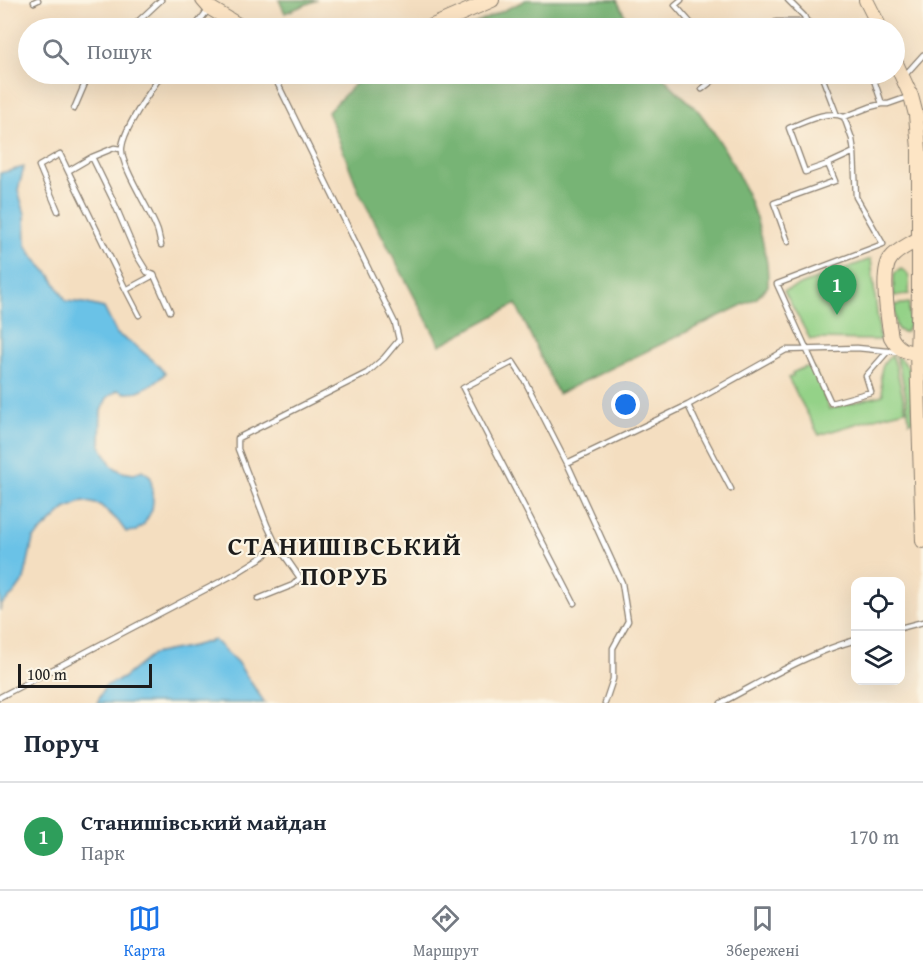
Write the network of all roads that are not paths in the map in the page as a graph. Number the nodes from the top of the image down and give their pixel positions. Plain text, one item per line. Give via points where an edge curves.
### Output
1 (161, 0) edge
2 (492, 0) edge
3 (679, 0) edge
4 (788, 0) edge
5 (866, 0) edge
6 (206, 4) edge
7 (142, 18) edge
8 (199, 18) edge
9 (228, 18) edge
10 (451, 18) edge
11 (686, 18) edge
12 (805, 18) edge
13 (875, 18) edge
14 (923, 56) edge
15 (905, 75) edge
16 (905, 82) edge
17 (85, 84) edge
18 (155, 84) edge
19 (278, 84) edge
20 (708, 84) edge
21 (825, 84) edge
22 (875, 84) edge
23 (702, 89) dead end
24 (911, 96) junction
25 (882, 104) junction
26 (74, 109) dead end
27 (836, 113) junction
28 (844, 117) junction
29 (121, 149) junction
30 (921, 149) edge
31 (854, 152) junction
32 (92, 157) junction
33 (828, 164) junction
34 (68, 171) junction
35 (58, 211) dead end
36 (918, 239) junction
37 (788, 242) dead end
38 (883, 244) junction
39 (161, 246) dead end
40 (890, 259) junction
41 (154, 275) junction
42 (126, 290) junction
43 (170, 311) dead end
44 (139, 315) dead end
45 (808, 350) junction
46 (888, 351) junction
47 (912, 352) junction
48 (688, 405) junction
49 (567, 464) junction
50 (922, 467) edge
51 (730, 489) dead end
52 (923, 541) edge
53 (275, 542) junction
54 (258, 599) dead end
55 (574, 603) dead end
56 (923, 622) edge
57 (905, 627) edge
58 (851, 641) edge
59 (0, 697) edge
60 (605, 703) edge
61 (721, 703) edge

1 - 7 lane
2 - 10 street
3 - 11 lane via 675,5
4 - 12 lane
5 - 13 street
6 - 8 lane
6 - 9 street
14 - 15 lane
16 - 24 street
17 - 26 lane
18 - 29 lane
19 - 53 lane via 395,323 399,340 367,373 238,438 238,449
20 - 23 lane
21 - 27 lane
22 - 25 lane
24 - 25 lane
24 - 30 street
25 - 28 lane
27 - 28 lane
27 - 33 lane via 789,128 805,172
28 - 31 lane
29 - 32 lane
29 - 39 lane
30 - 36 street
31 - 33 lane
31 - 38 lane via 856,196
32 - 34 lane
32 - 41 lane via 136,254 147,272
33 - 37 lane via 835,181 774,203
34 - 35 lane via 60,154 39,166
34 - 42 lane
36 - 40 street
36 - 47 street via 919,292
38 - 40 lane
38 - 45 lane via 777,284
40 - 47 street via 885,282 891,337 895,344
41 - 42 lane
41 - 43 lane
42 - 44 lane
45 - 46 lane
45 - 46 lane via 831,403 871,393 866,376
45 - 48 lane via 786,350
46 - 47 lane
47 - 50 street
48 - 49 lane
48 - 51 lane
49 - 55 lane via 513,362 464,388
49 - 60 lane via 622,583 628,621 613,648 613,679
50 - 52 street
53 - 54 lane via 300,578 293,585
53 - 59 lane via 264,556 235,574
56 - 57 lane
58 - 61 lane via 798,662

